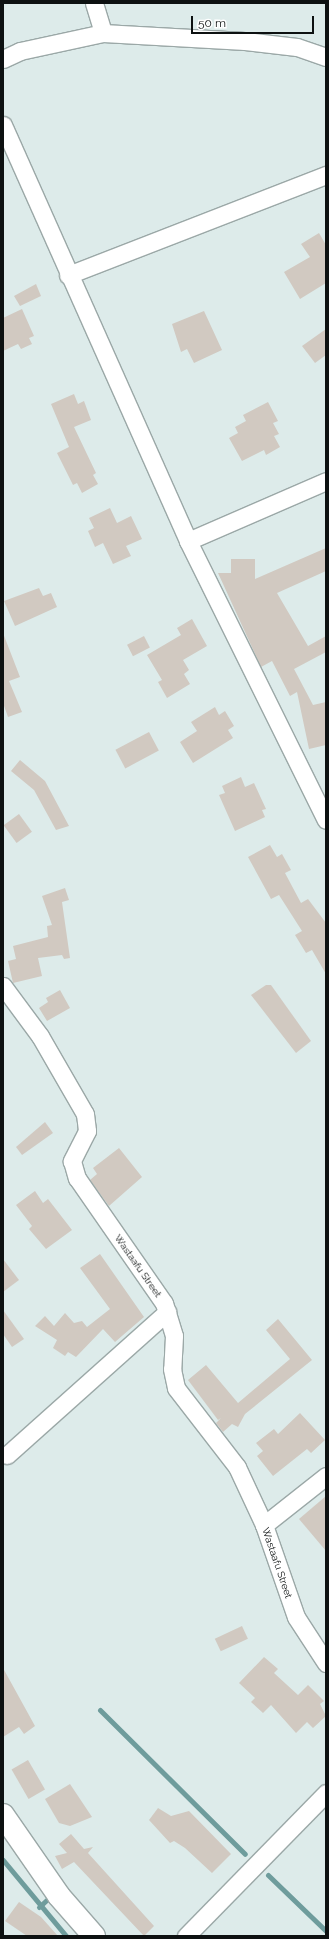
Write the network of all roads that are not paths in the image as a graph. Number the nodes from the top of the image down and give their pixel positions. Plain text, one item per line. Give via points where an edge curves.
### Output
1 (94, 3) edge
2 (103, 33) junction
3 (326, 57) edge
4 (3, 60) edge
5 (3, 125) edge
6 (326, 175) edge
7 (68, 275) junction
8 (326, 481) edge
9 (188, 541) junction
10 (325, 817) edge
11 (3, 986) edge
12 (167, 1312) junction
13 (7, 1455) dead end
14 (326, 1476) edge
15 (264, 1525) junction
16 (326, 1663) edge
17 (326, 1793) edge
18 (3, 1815) edge
19 (94, 1936) edge
20 (186, 1936) edge

1 - 2 street
2 - 3 street via 253,42 297,47
2 - 4 street via 20,51
5 - 7 street
6 - 7 street
7 - 9 street
8 - 9 street
9 - 10 street
11 - 12 street, Wastaafu Street via 40,1036 85,1114 86,1131 72,1161 77,1178
12 - 13 street
12 - 15 street, Wastaafu Street via 174,1336 172,1369 176,1388 237,1467
14 - 15 street
15 - 16 street, Wastaafu Street via 296,1616
17 - 20 street
18 - 19 main road via 59,1896

